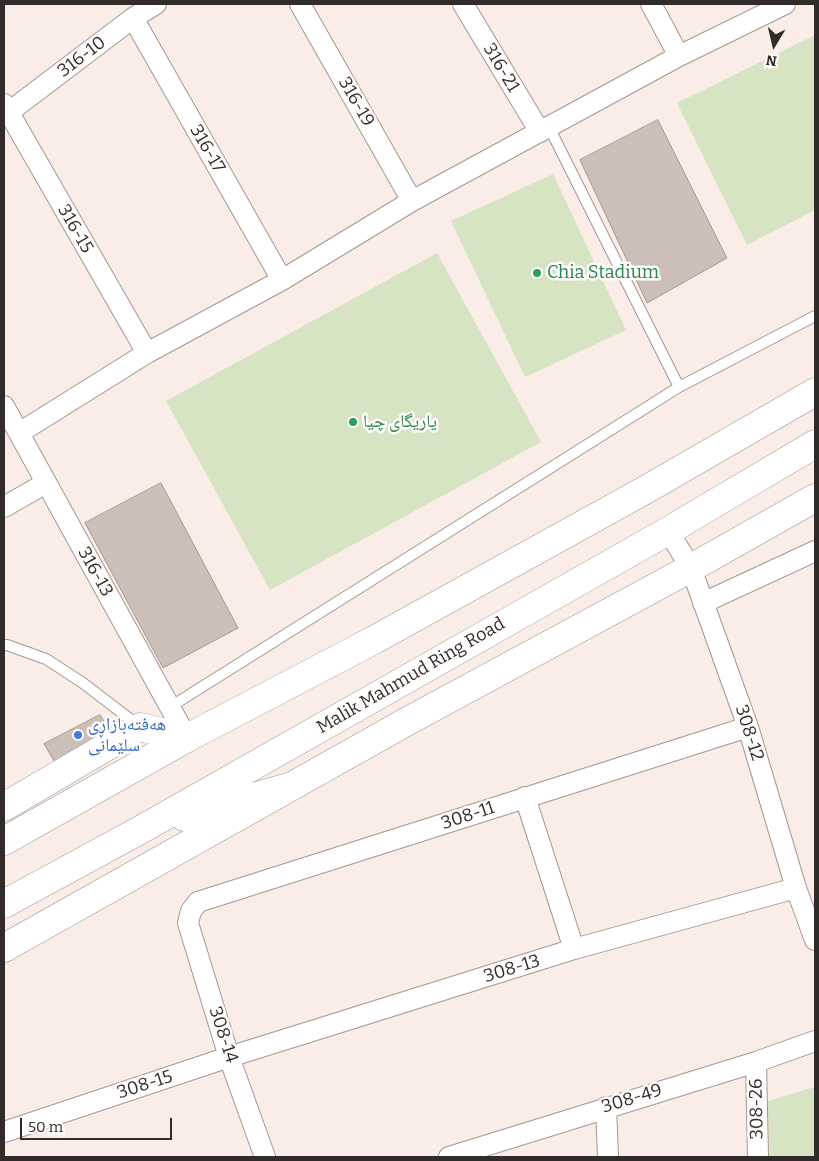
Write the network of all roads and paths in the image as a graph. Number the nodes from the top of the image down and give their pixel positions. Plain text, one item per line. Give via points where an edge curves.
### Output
1 (156, 4) edge
2 (300, 4) edge
3 (463, 4) edge
4 (650, 4) edge
5 (785, 4) edge
6 (133, 18) junction
7 (679, 56) junction
8 (6, 108) edge
9 (544, 130) junction
10 (412, 200) junction
11 (282, 280) junction
12 (815, 316) edge
13 (147, 353) junction
14 (679, 387) junction
15 (815, 392) edge
16 (4, 406) edge
17 (19, 433) junction
18 (815, 444) edge
19 (46, 483) junction
20 (815, 498) edge
21 (4, 507) edge
22 (668, 531) junction
23 (815, 551) edge
24 (691, 568) junction
25 (703, 603) junction
26 (4, 645) edge
27 (170, 707) junction
28 (140, 726) junction
29 (748, 727) junction
30 (187, 738) junction
31 (292, 786) junction
32 (525, 797) junction
33 (4, 807) edge
34 (142, 829) junction
35 (4, 841) edge
36 (796, 888) junction
37 (4, 904) edge
38 (191, 911) joint
39 (815, 940) edge
40 (4, 948) edge
41 (574, 949) junction
42 (815, 1041) edge
43 (229, 1056) junction
44 (756, 1062) junction
45 (606, 1107) junction
46 (4, 1132) edge
47 (265, 1157) edge
48 (448, 1157) edge
49 (608, 1157) edge
50 (758, 1157) edge

1 - 6 street, 316-10
2 - 10 street, 316-19
3 - 9 street, 316-21
4 - 7 street
5 - 7 street
6 - 8 street, 316-10
6 - 11 street, 316-17
7 - 9 street
8 - 13 street, 316-15
9 - 10 street
9 - 14 lane
10 - 11 street
11 - 13 street
12 - 14 lane
13 - 17 street
14 - 27 lane
15 - 30 main road via 647,489
16 - 17 street, 316-13
17 - 19 street, 316-13
18 - 22 main road, Malik Mahmud Ring Road
19 - 21 street
19 - 27 street, 316-13
20 - 24 main road
22 - 24 street, 308-12
22 - 34 main road, Malik Mahmud Ring Road
23 - 25 street
24 - 25 street, 308-12
24 - 31 main road
25 - 29 street, 308-12
26 - 28 lane via 46,659
27 - 30 street, 316-13
28 - 30 main road
28 - 33 main road
29 - 32 street, 308-11
29 - 36 street, 308-12
30 - 35 main road
31 - 34 main road
31 - 40 main road
32 - 38 street, 308-11 via 198,902
32 - 41 street
34 - 37 main road, Malik Mahmud Ring Road
36 - 39 street, 308-12
36 - 41 street, 308-13
38 - 43 street, 308-14 via 188,923
41 - 43 street, 308-13
42 - 44 street, 308-49
43 - 46 street, 308-15
43 - 47 street, 308-14
44 - 45 street, 308-49
44 - 50 street, 308-26
45 - 48 street, 308-49
45 - 49 street

